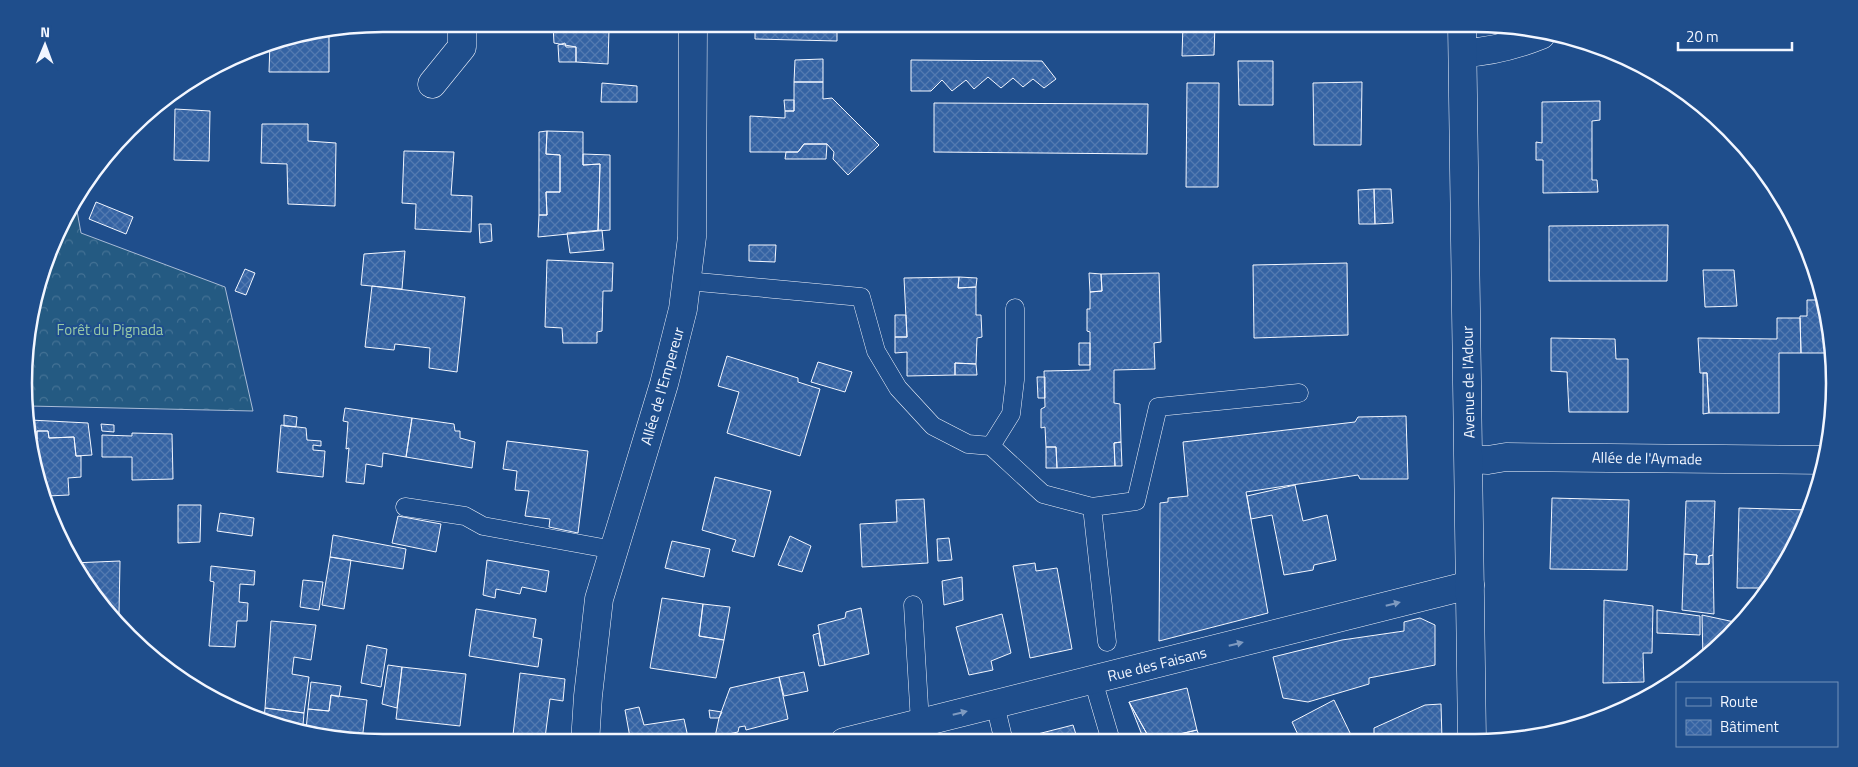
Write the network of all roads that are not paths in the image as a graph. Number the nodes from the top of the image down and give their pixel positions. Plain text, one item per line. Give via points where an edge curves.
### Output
1 (462, 32) edge
2 (693, 32) edge
3 (1462, 32) edge
4 (1533, 38) edge
5 (1463, 53) junction
6 (432, 84) dead end
7 (686, 281) junction
8 (1015, 308) dead end
9 (1299, 393) dead end
10 (991, 446) junction
11 (1470, 459) junction
12 (1817, 460) edge
13 (406, 507) dead end
14 (1092, 507) junction
15 (614, 550) junction
16 (1470, 585) junction
17 (913, 605) dead end
18 (1107, 642) dead end
19 (1093, 680) junction
20 (995, 704) junction
21 (920, 723) junction
22 (586, 734) edge
23 (891, 734) edge
24 (1002, 734) edge
25 (1109, 734) edge
26 (1472, 734) edge

1 - 6 street via 462,47
2 - 7 street, Allée de l'Empereur via 692,237
3 - 5 street, Avenue de l'Adour
4 - 5 street via 1506,47
5 - 11 street, Avenue de l'Adour
7 - 10 lane via 861,297 876,351 898,388 934,426 968,444
7 - 15 street, Allée de l'Empereur via 683,309 664,384
8 - 10 lane via 1012,414
9 - 14 lane via 1158,407 1136,501
10 - 14 lane via 1043,494
11 - 12 street, Allée de l'Aymade via 1506,456
11 - 16 street, Avenue de l'Adour
13 - 15 lane via 465,516 483,526
14 - 18 lane
15 - 22 street, Allée de l'Empereur via 600,599
19 -> 16 street, Rue des Faisans
16 - 26 street, Avenue de l'Adour
17 - 21 lane
19 - 20 street, Rue des Faisans
19 - 25 lane
21 -> 20 street, Rue des Faisans
20 - 24 lane
21 - 23 street, Rue des Faisans

